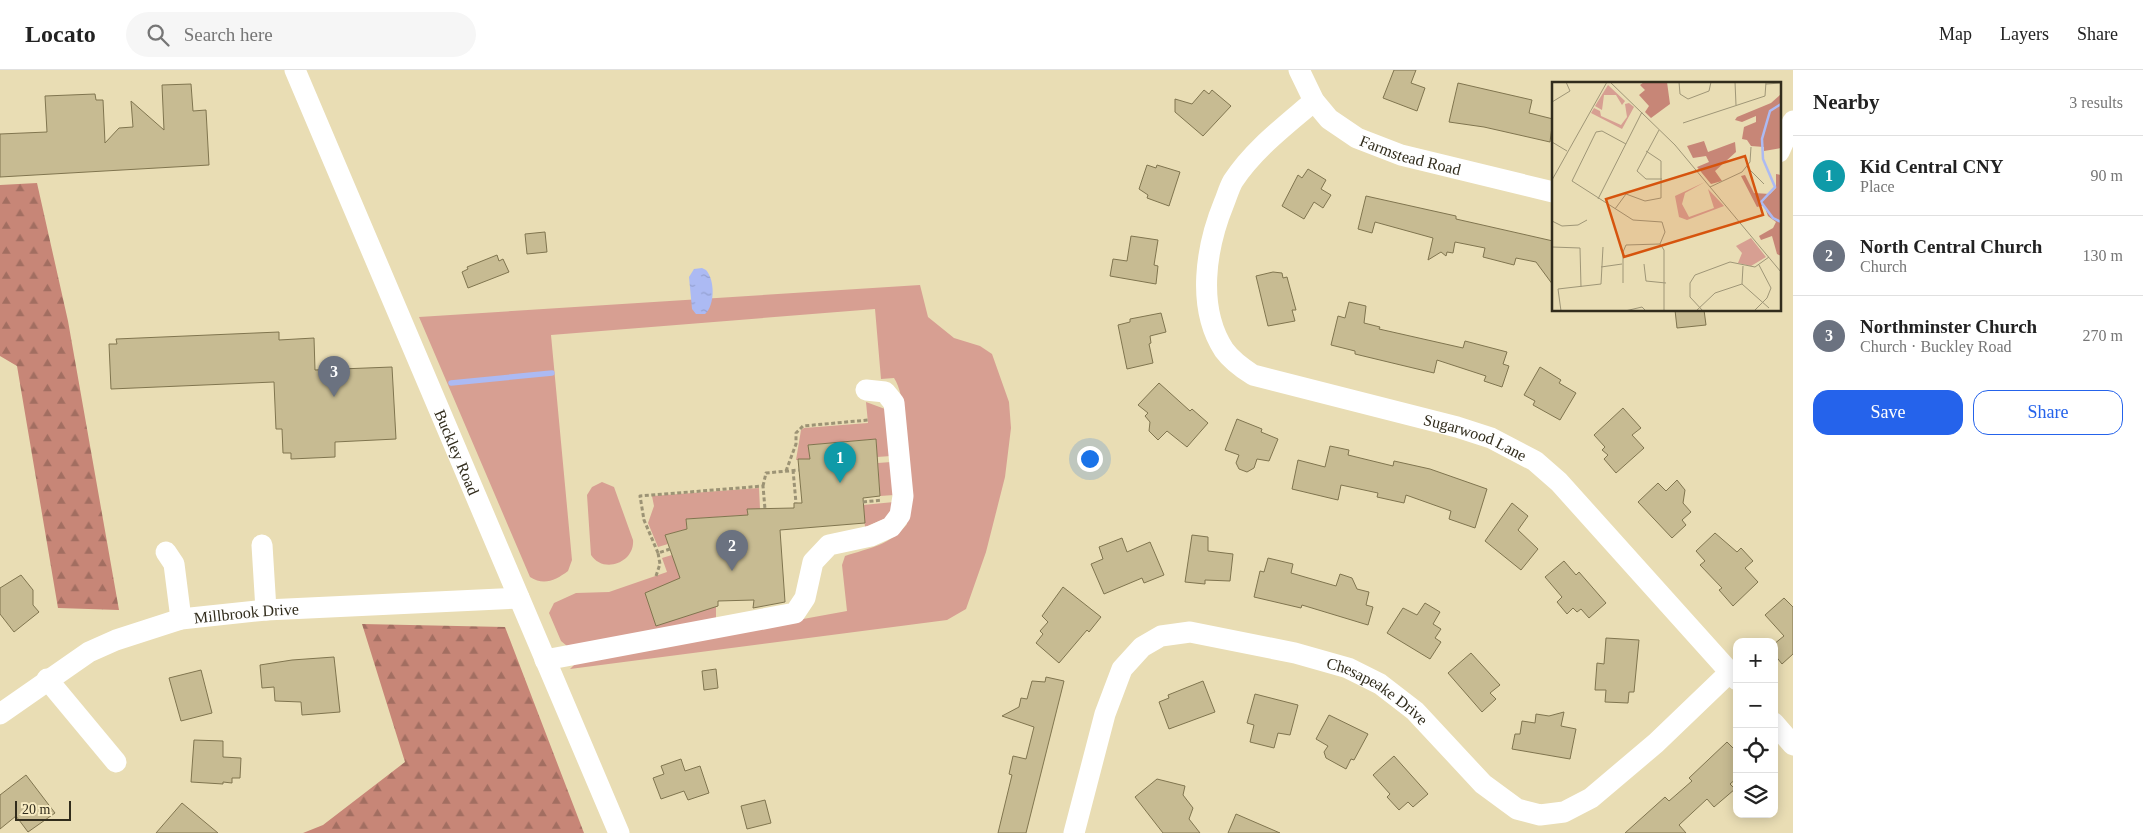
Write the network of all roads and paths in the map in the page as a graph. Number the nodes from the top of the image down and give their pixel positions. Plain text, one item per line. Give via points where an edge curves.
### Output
1 (295, 70) edge
2 (1299, 70) edge
3 (1314, 101) junction
4 (1793, 121) edge
5 (1780, 150) edge
6 (1552, 192) edge
7 (866, 390) dead end
8 (868, 420) dead end
9 (793, 470) junction
10 (799, 470) dead end
11 (786, 471) junction
12 (763, 486) junction
13 (796, 503) dead end
14 (765, 509) dead end
15 (262, 545) dead end
16 (670, 549) dead end
17 (166, 552) dead end
18 (658, 553) junction
19 (656, 576) dead end
20 (519, 598) junction
21 (266, 610) junction
22 (181, 619) junction
23 (545, 660) junction
24 (1733, 676) edge
25 (47, 679) junction
26 (4, 703) edge
27 (1778, 728) edge
28 (1793, 745) edge
29 (116, 762) dead end
30 (619, 833) edge
31 (1074, 833) edge

1 - 20 street, Buckley Road
2 - 3 street, Farmstead Road
3 - 6 street, Farmstead Road via 1329,119 1357,138 1401,155
3 - 24 street, Sugarwood Lane via 1261,146 1232,182 1216,223 1206,287 1210,318 1224,350 1237,365 1253,375 1457,427 1491,438 1535,461 1559,482
4 - 5 street
7 - 23 street via 885,392 894,403 903,496 900,515 891,527 871,536 829,545 813,562 805,598 795,613
8 - 11 path via 803,426 796,432 796,444
9 - 10 path
9 - 11 path
9 - 13 path
11 - 12 path via 766,473
12 - 14 path
12 - 18 path via 640,496 644,520
15 - 21 street
16 - 18 path
17 - 22 street via 174,564
18 - 19 path via 660,564
20 - 21 street, Millbrook Drive
20 - 23 street, Buckley Road
21 - 22 street, Millbrook Drive
22 - 25 street, Millbrook Drive via 89,652
23 - 30 street, Buckley Road
24 - 31 street, Chesapeake Drive via 1591,798 1564,812 1540,815 1517,809 1482,784 1415,711 1380,684 1348,668 1295,653 1190,632 1161,636 1142,647 1122,669 1105,714
25 - 26 street, Millbrook Drive
25 - 29 street
27 - 28 street

